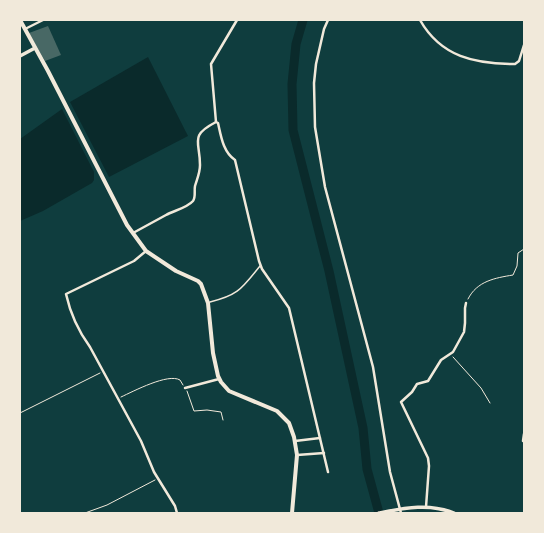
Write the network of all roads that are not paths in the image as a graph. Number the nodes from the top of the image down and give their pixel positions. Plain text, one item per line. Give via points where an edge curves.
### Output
1 (20, 20) edge
2 (43, 20) edge
3 (236, 20) edge
4 (328, 20) edge
5 (420, 20) edge
6 (25, 29) junction
7 (524, 45) edge
8 (35, 48) junction
9 (20, 56) edge
10 (216, 122) junction
11 (133, 233) junction
12 (146, 251) junction
13 (261, 266) junction
14 (208, 303) junction
15 (466, 303) road end
16 (220, 379) junction
17 (185, 388) road end
18 (524, 434) edge
19 (320, 438) junction
20 (295, 441) junction
21 (524, 441) edge
22 (324, 453) junction
23 (297, 454) junction
24 (328, 472) dead end
25 (426, 507) junction
26 (400, 510) edge
27 (177, 513) edge
28 (292, 513) edge
29 (379, 513) edge
30 (454, 513) edge

1 - 6 main road
2 - 6 street
3 - 10 street via 211,64
4 - 26 street via 316,64 315,127 325,187 373,367 390,472
5 - 7 street via 434,40 461,57 480,62 515,64 519,61
6 - 8 main road
8 - 9 main road
8 - 11 main road
10 - 11 street via 205,128 197,142 200,173 193,201
10 - 13 street via 229,156 235,160
11 - 12 main road
12 - 14 main road via 176,271 198,281
12 - 27 street via 134,261 66,294 83,337 141,441 154,472
13 - 14 lane via 234,294
13 - 19 street via 289,308
14 - 16 main road via 213,354
15 - 25 street via 464,332 453,352 441,360 428,381 417,384 401,402 428,458
16 - 17 street
16 - 20 main road via 229,391 282,415 289,423
18 - 21 street
19 - 20 street
19 - 22 street
20 - 23 main road
22 - 23 street
22 - 24 street
23 - 28 main road
25 - 26 main road
25 - 30 main road
26 - 29 main road

